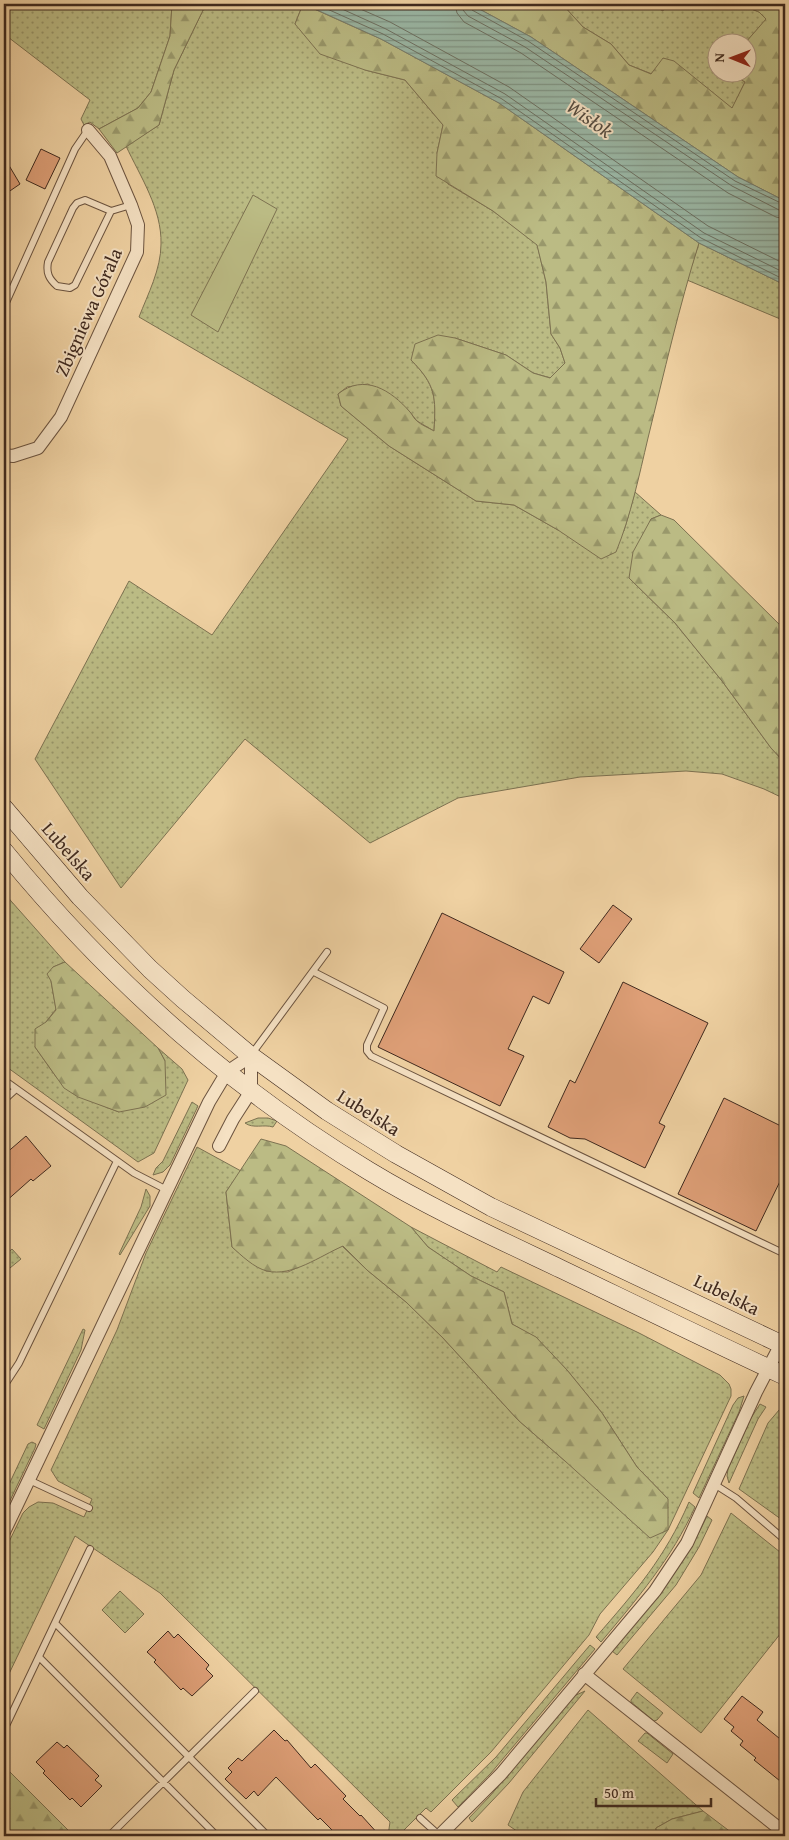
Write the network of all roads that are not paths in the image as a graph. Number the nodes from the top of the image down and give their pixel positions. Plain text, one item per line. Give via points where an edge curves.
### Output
1 (88, 130) joint
2 (132, 205) junction
3 (111, 211) junction
4 (4, 307) edge
5 (4, 455) edge
6 (4, 808) edge
7 (4, 851) edge
8 (327, 952) dead end
9 (314, 972) junction
10 (251, 1056) junction
11 (226, 1072) junction
12 (4, 1080) edge
13 (16, 1089) junction
14 (251, 1091) junction
15 (4, 1100) edge
16 (219, 1146) dead end
17 (117, 1161) junction
18 (167, 1190) junction
19 (524, 1221) junction
20 (513, 1246) junction
21 (785, 1254) edge
22 (784, 1342) edge
23 (768, 1368) junction
24 (785, 1376) edge
25 (4, 1386) edge
26 (29, 1480) junction
27 (714, 1484) junction
28 (88, 1508) dead end
29 (4, 1532) edge
30 (785, 1540) edge
31 (90, 1549) dead end
32 (55, 1623) junction
33 (39, 1657) junction
34 (584, 1674) junction
35 (255, 1691) dead end
36 (4, 1730) edge
37 (189, 1757) junction
38 (164, 1782) junction
39 (420, 1818) dead end
40 (785, 1833) edge
41 (110, 1836) edge
42 (217, 1836) edge
43 (268, 1836) edge
44 (439, 1836) edge

1 - 2 street, Zbigniewa Górala via 110,156
1 - 4 lane via 75,148
2 - 3 lane
2 - 5 street, Zbigniewa Górala via 138,225 137,252 61,417 38,448 13,456
3 - 3 lane via 85,200 73,208 48,262 48,275 57,286 70,288 79,280
6 - 10 main road, Lubelska via 80,897 150,970
7 - 11 main road via 98,957 164,1020
8 - 9 lane
9 - 10 lane
9 - 21 lane via 384,1008 367,1044 366,1051 371,1056
10 - 11 street
10 - 14 street
10 - 19 main road, Lubelska via 327,1111 396,1154
11 - 14 main road
11 - 18 street
12 - 13 lane
13 - 15 lane
13 - 17 lane
14 - 16 street
14 - 20 main road via 369,1171
17 - 18 lane
17 - 25 lane via 20,1363
18 - 26 street
19 - 20 main road via 525,1237
19 - 22 main road, Lubelska
20 - 23 main road
22 - 23 street
23 - 24 main road
23 - 27 street
26 - 28 lane
26 - 29 street
27 - 30 lane via 736,1498
27 - 34 street via 687,1543 655,1590
31 - 32 lane
32 - 33 lane
32 - 37 lane
33 - 36 lane
33 - 38 lane
34 - 40 street
34 - 44 street via 501,1774
35 - 37 lane
37 - 38 lane
37 - 43 lane
38 - 41 lane
38 - 42 lane
39 - 44 lane

